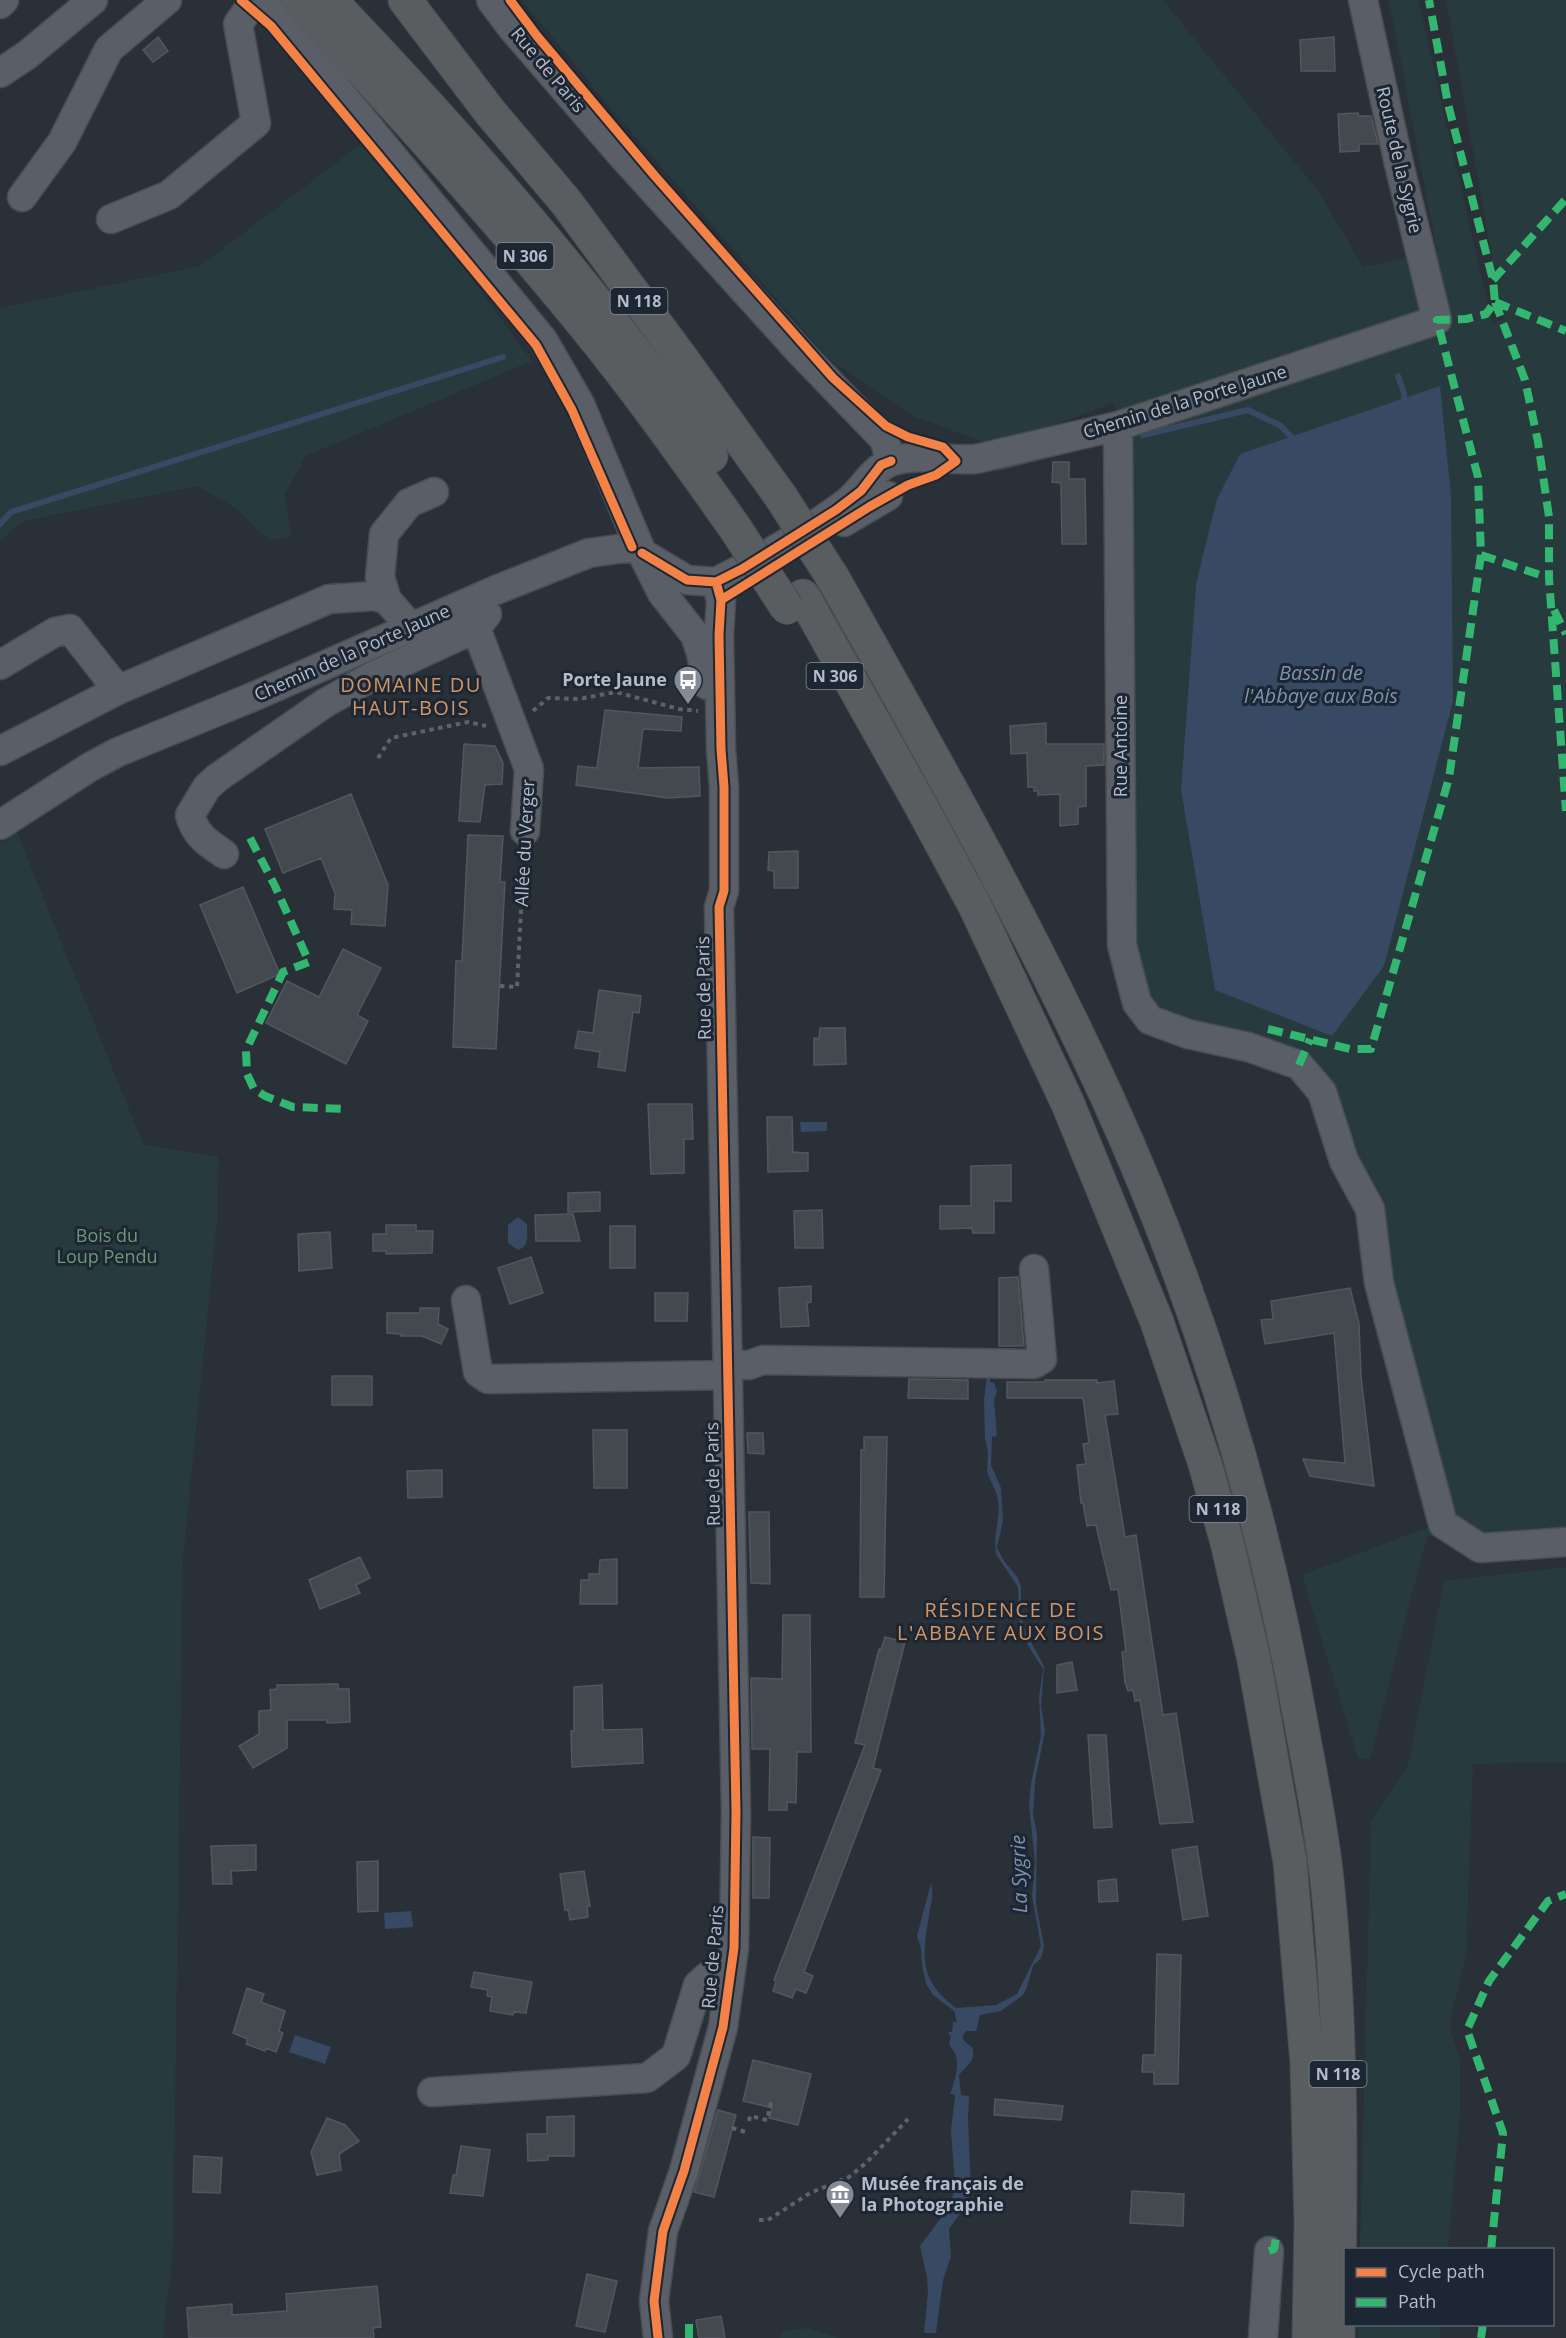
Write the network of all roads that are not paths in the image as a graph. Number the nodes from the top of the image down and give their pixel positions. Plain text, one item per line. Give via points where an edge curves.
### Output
1 (4, 0) edge
2 (93, 0) edge
3 (167, 0) edge
4 (255, 0) edge
5 (260, 0) edge
6 (297, 0) edge
7 (330, 0) edge
8 (384, 0) edge
9 (405, 0) edge
10 (491, 0) edge
11 (1363, 0) edge
12 (0, 4) edge
13 (0, 73) edge
14 (490, 112) junction
15 (22, 197) dead end
16 (111, 219) dead end
17 (1437, 320) joint
18 (1118, 426) junction
19 (891, 461) junction
20 (434, 492) dead end
21 (743, 522) junction
22 (642, 553) junction
23 (687, 580) junction
24 (496, 590) junction
25 (718, 591) junction
26 (387, 600) junction
27 (673, 604) junction
28 (410, 626) junction
29 (476, 628) junction
30 (0, 665) edge
31 (118, 690) junction
32 (715, 750) junction
33 (0, 751) edge
34 (0, 825) edge
35 (525, 831) road end
36 (224, 854) dead end
37 (1034, 1269) dead end
38 (466, 1300) dead end
39 (727, 1370) junction
40 (1566, 1542) edge
41 (730, 1974) junction
42 (432, 2091) dead end
43 (1269, 2251) dead end
44 (657, 2338) edge
45 (1263, 2338) edge
46 (1309, 2338) edge
47 (1338, 2338) edge

1 - 12 street
2 - 13 street
3 - 15 street via 109,49 62,142
4 - 16 street via 238,24 256,123 169,195
5 - 22 street, Rue de Paris via 543,340 580,404
6 - 21 highway, N 306 via 375,83 580,320
7 - 21 highway, N 118 via 555,251 664,389
8 - 14 highway, N 118
9 - 14 highway
10 - 19 street, Rue de Paris via 618,151 884,440
11 - 17 street, Route de la Sygrie
14 - 47 highway, N 118, bridge via 566,202 682,359 781,497 833,578 1006,890 1108,1099 1167,1241 1232,1429 1263,1545 1290,1658 1325,1869 1340,2094
17 - 18 street, Chemin de la Porte Jaune
18 - 19 street, Chemin de la Porte Jaune via 976,459 905,457
18 - 40 street, Rue Antoine via 1122,945 1137,1003 1150,1020 1299,1065 1322,1092 1344,1161 1370,1209 1378,1283 1443,1524 1480,1548
19 - 25 street via 881,465 861,491 836,510 742,569
19 - 25 street via 878,501
20 - 26 street via 409,503 384,534 380,577
21 - 46 highway, N 118 via 885,742 975,906 1068,1104 1157,1322 1205,1464 1254,1660 1290,1862 1307,2063
22 - 23 street, Chemin de la Porte Jaune
22 - 24 street, Chemin de la Porte Jaune via 632,547 589,553
22 - 27 street, Rue de Paris via 662,593
23 - 25 street, Chemin de la Porte Jaune
23 - 27 street
24 - 28 street, Chemin de la Porte Jaune
24 - 29 street via 491,609
25 - 27 street via 699,605
25 - 32 street, Rue de Paris
26 - 28 street
26 - 31 street via 375,596 329,599
27 - 32 street, Rue de Paris via 695,635 701,653
28 - 34 street, Chemin de la Porte Jaune via 118,752
29 - 35 street, Allée du Verger via 529,769
29 - 36 street via 325,703 217,778 190,815 202,838
30 - 31 street via 55,632 70,629
31 - 33 street
32 - 39 street, Rue de Paris via 724,787 716,842 724,891 719,907
37 - 39 street via 1042,1359 1034,1364 763,1360
38 - 39 street via 478,1372 488,1379
39 - 41 street, Rue de Paris via 736,1812 734,1948
41 - 42 street via 708,1976 698,1985 676,2056 647,2078
41 - 44 street, Rue de Paris via 723,2027 684,2171 663,2231 654,2301
43 - 45 street

